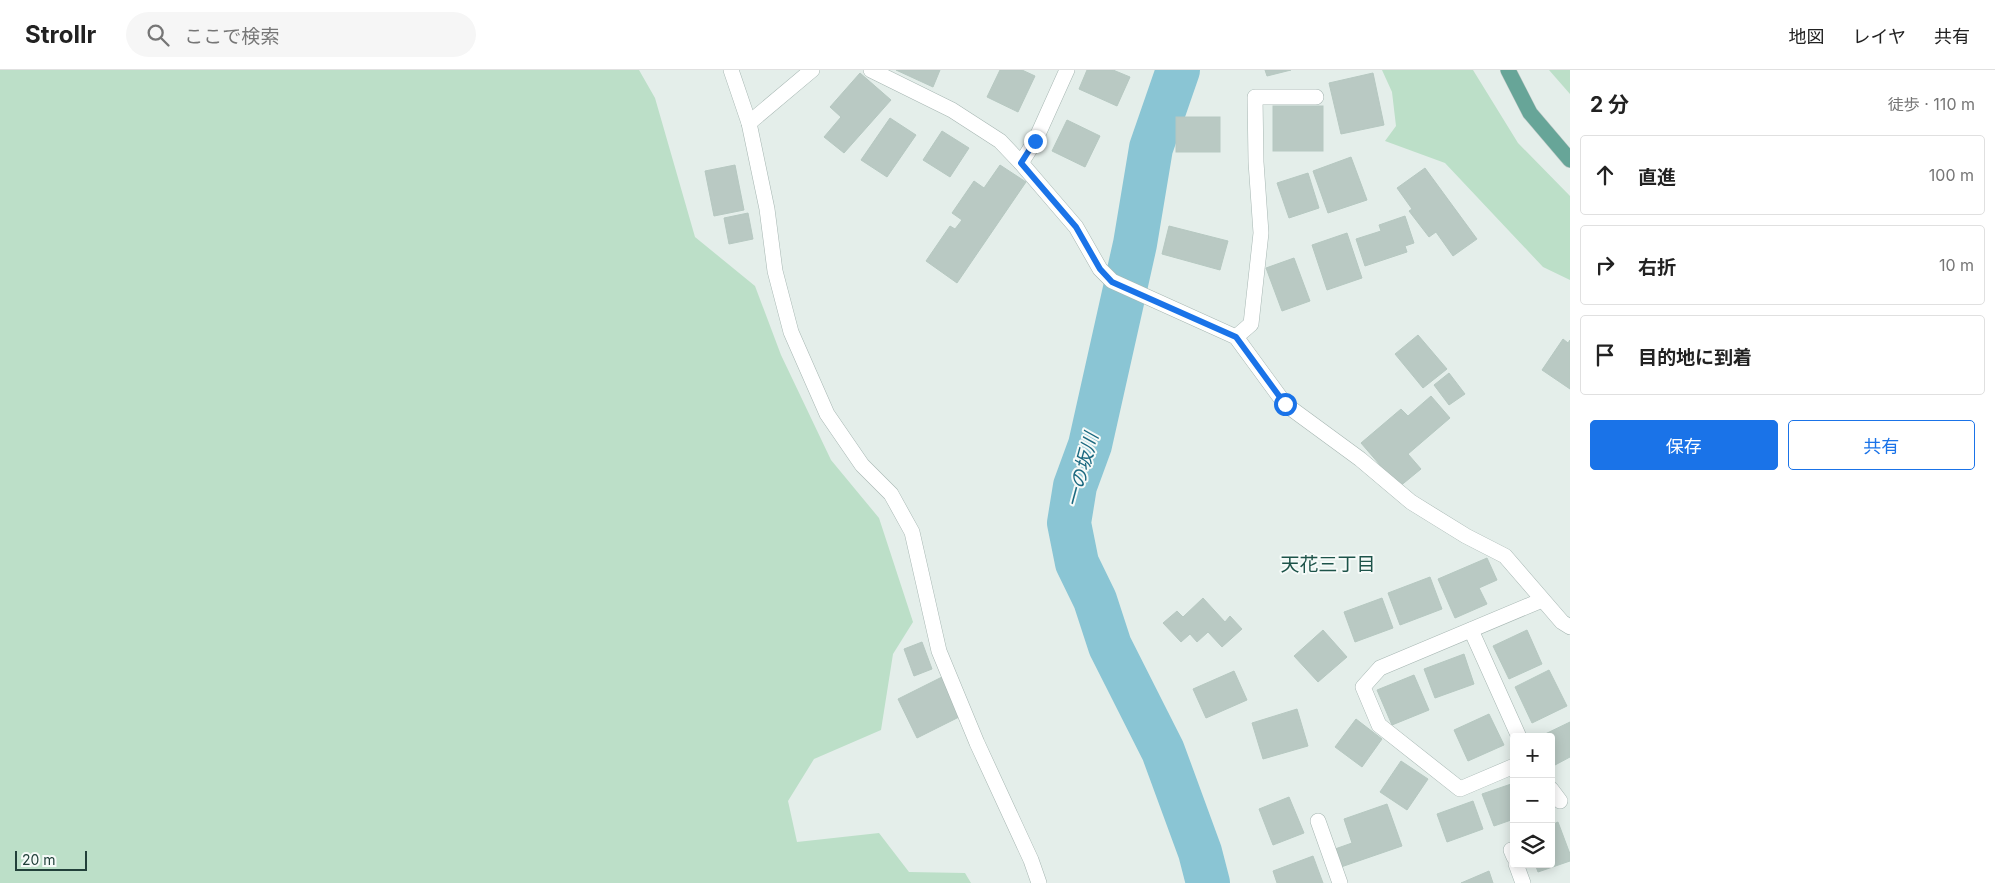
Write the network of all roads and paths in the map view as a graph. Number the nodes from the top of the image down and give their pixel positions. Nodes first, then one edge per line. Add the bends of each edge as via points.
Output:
1 (730, 70) edge
2 (812, 70) edge
3 (871, 70) edge
4 (1067, 70) edge
5 (1508, 70) edge
6 (1316, 97) dead end
7 (749, 123) junction
8 (1570, 160) edge
9 (1021, 163) junction
10 (1236, 337) junction
11 (1542, 600) junction
12 (1570, 627) edge
13 (1471, 630) junction
14 (1517, 733) edge
15 (1510, 768) edge
16 (1318, 821) dead end
17 (1517, 868) edge
18 (1039, 883) edge
19 (1340, 883) edge
20 (1523, 883) edge

1 - 7 street
2 - 7 street
3 - 9 street via 952,110 1000,141
4 - 9 street via 1035,141
5 - 8 main road via 1530,112
6 - 10 street via 1255,97 1261,233 1251,324
7 - 18 street via 775,271 792,332 827,414 862,465 891,494 912,532 940,651
9 - 10 street via 1076,227 1100,269 1112,282
10 - 11 street via 1285,404 1360,459 1411,502 1505,556
11 - 12 street
11 - 13 street
13 - 14 street
13 - 15 street via 1380,668 1363,687 1379,725 1460,788
16 - 19 street
17 - 20 street

